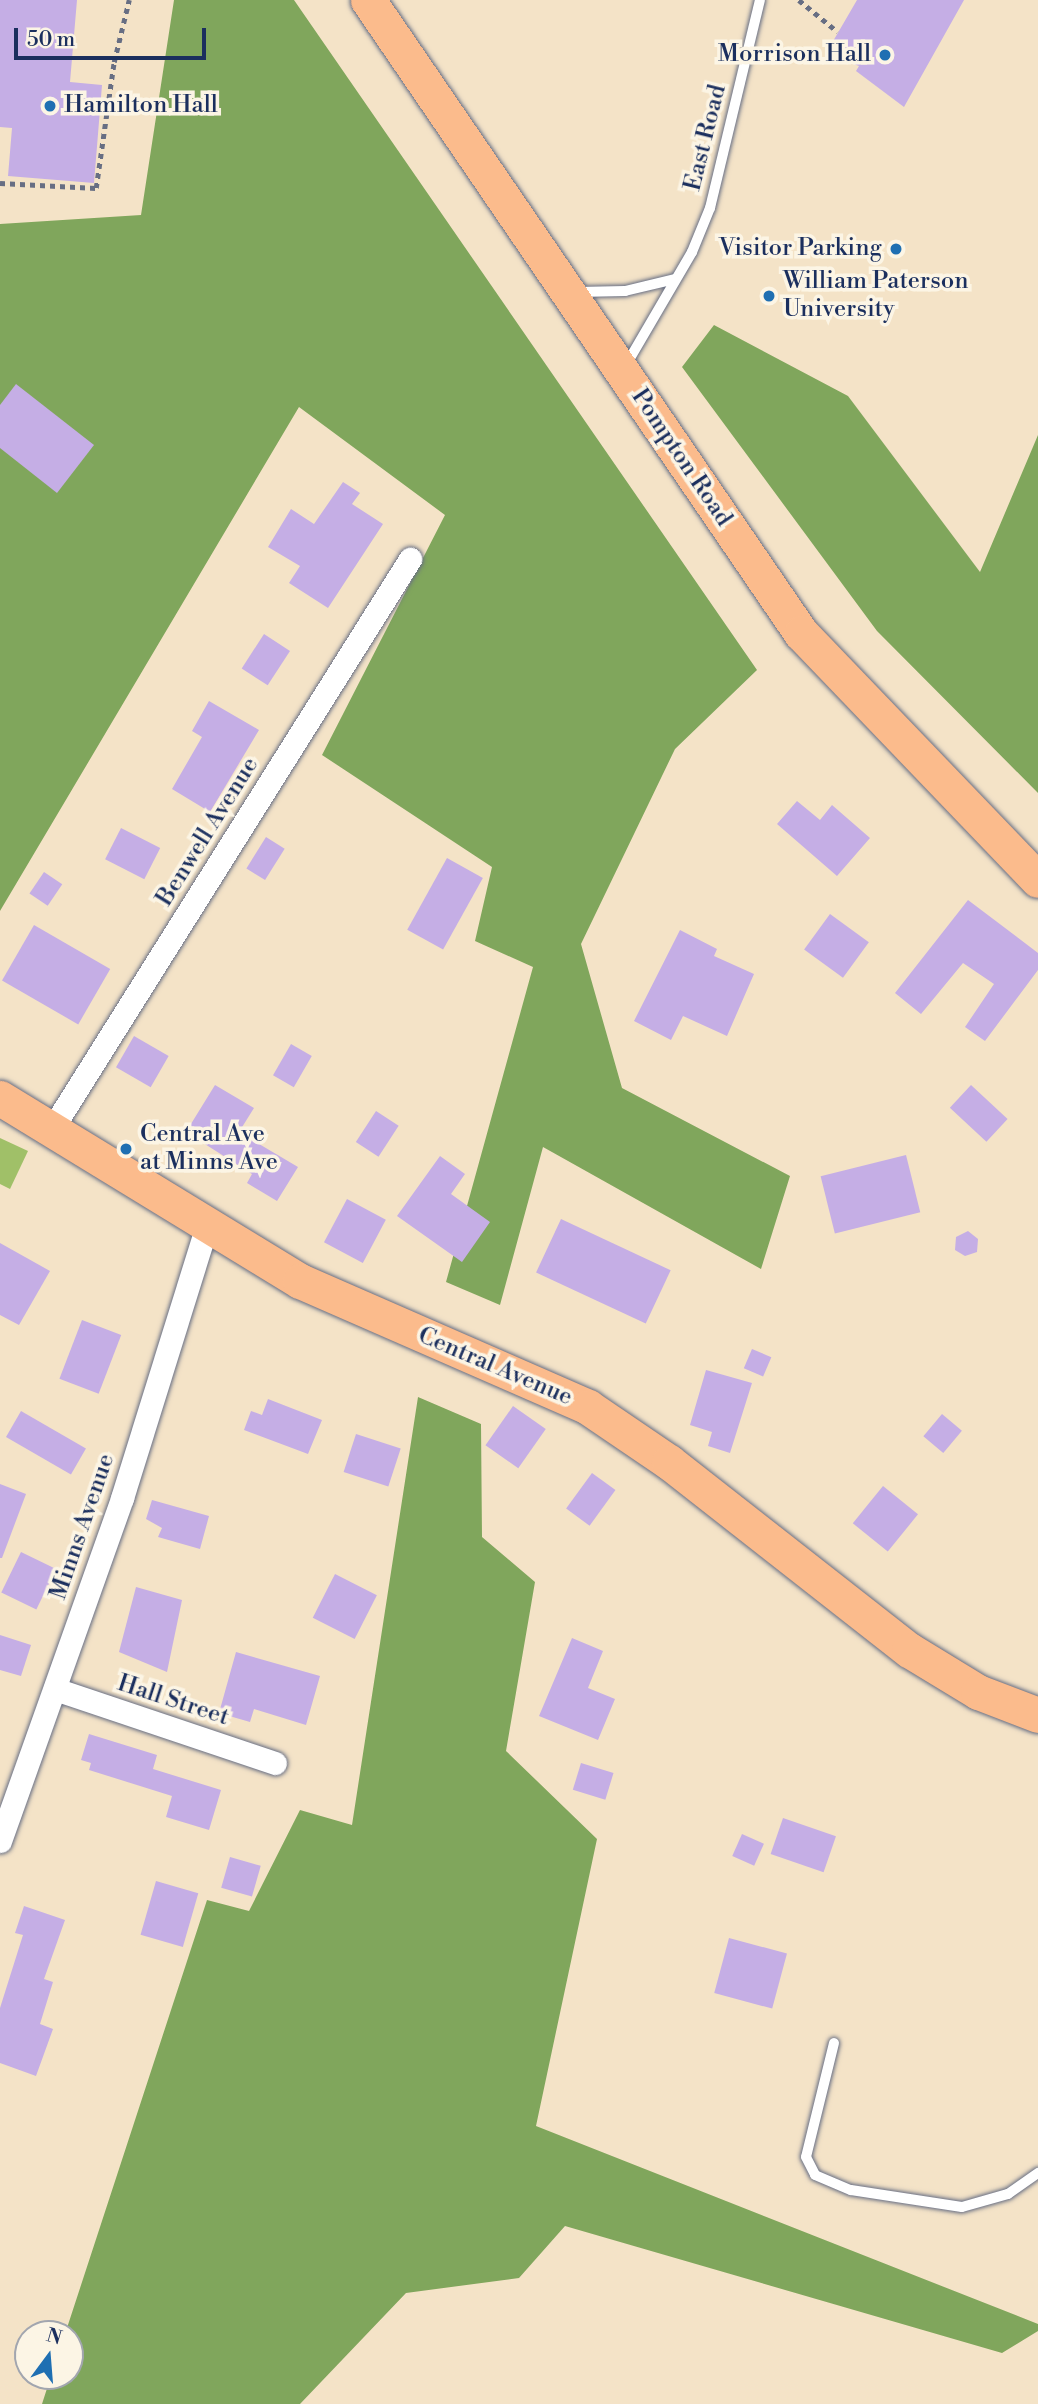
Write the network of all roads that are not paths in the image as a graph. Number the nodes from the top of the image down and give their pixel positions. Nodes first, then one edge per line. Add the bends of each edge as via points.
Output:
1 (368, 0) edge
2 (760, 0) edge
3 (675, 279) junction
4 (568, 293) junction
5 (622, 372) junction
6 (410, 559) dead end
7 (1038, 880) edge
8 (0, 1098) edge
9 (50, 1132) junction
10 (206, 1228) junction
11 (55, 1689) junction
12 (1034, 1707) edge
13 (275, 1763) dead end
14 (0, 1841) edge
15 (834, 2043) dead end
16 (1038, 2173) edge

1 - 4 main road, Pompton Road
2 - 3 lane, East Road via 710,208
3 - 4 lane via 625,291
3 - 5 lane, East Road
4 - 5 main road, Pompton Road
5 - 7 main road, Pompton Road via 801,633
6 - 9 street, Benwell Avenue
8 - 9 main road, Central Avenue
9 - 10 main road, Central Avenue
10 - 11 street, Minns Avenue via 126,1486
10 - 12 main road, Central Avenue via 345,1304 556,1389 588,1407 668,1462 909,1650 978,1692
11 - 13 street, Hall Street
11 - 14 street, Minns Avenue
15 - 16 lane via 806,2157 815,2175 851,2190 962,2207 1008,2194

